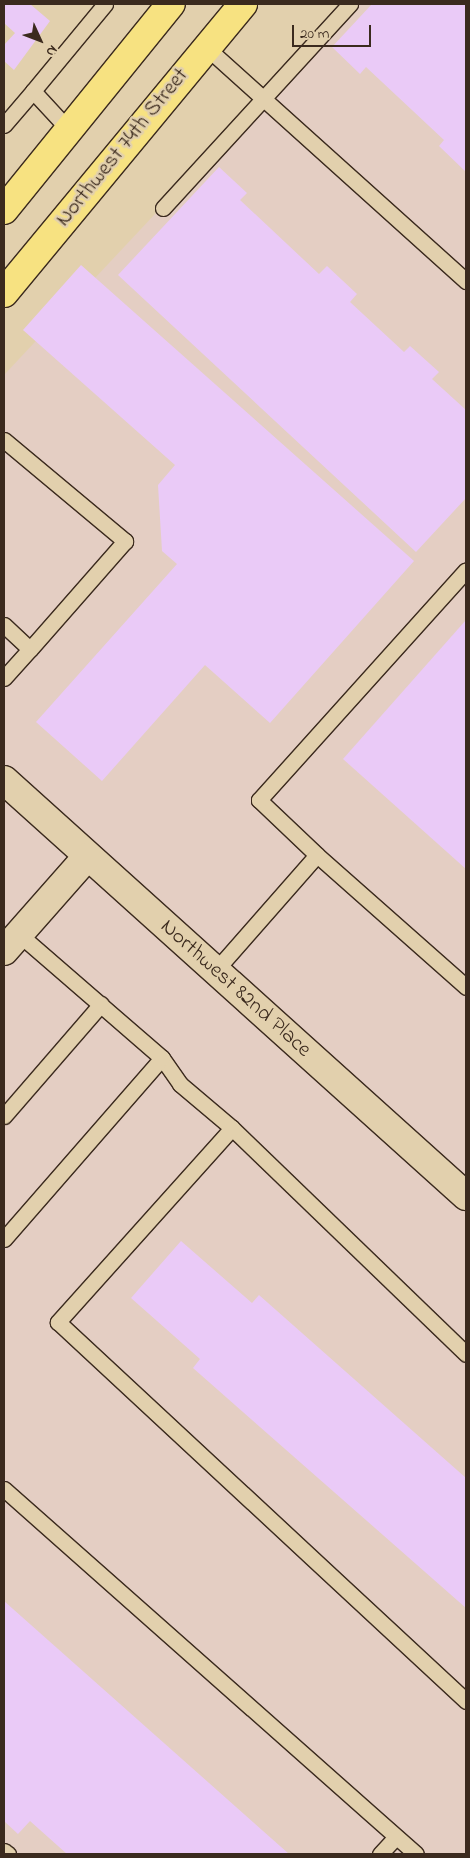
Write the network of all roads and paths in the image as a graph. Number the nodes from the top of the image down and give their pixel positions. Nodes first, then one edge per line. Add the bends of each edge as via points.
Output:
1 (105, 4) edge
2 (171, 4) edge
3 (243, 4) edge
4 (350, 4) edge
5 (206, 47) junction
6 (33, 91) junction
7 (264, 97) junction
8 (4, 125) edge
9 (69, 130) junction
10 (163, 208) dead end
11 (4, 210) edge
12 (466, 281) edge
13 (4, 293) edge
14 (4, 440) edge
15 (466, 570) edge
16 (4, 625) edge
17 (30, 649) junction
18 (4, 678) edge
19 (4, 780) edge
20 (316, 855) junction
21 (87, 856) junction
22 (12, 942) edge
23 (215, 971) junction
24 (466, 987) edge
25 (101, 1004) junction
26 (162, 1058) junction
27 (4, 1116) edge
28 (232, 1128) junction
29 (466, 1196) edge
30 (4, 1239) edge
31 (466, 1354) edge
32 (4, 1489) edge
33 (466, 1701) edge
34 (396, 1836) junction
35 (4, 1851) edge
36 (8, 1854) edge
37 (380, 1854) edge
38 (416, 1854) edge

1 - 6 lane
2 - 9 main road
3 - 5 main road, Northwest 74th Street
4 - 7 lane
5 - 7 lane
5 - 13 main road, Northwest 74th Street
6 - 8 lane
6 - 9 lane
7 - 10 lane
7 - 12 lane
9 - 11 main road
14 - 17 lane via 125,541
15 - 20 lane via 259,800
16 - 17 lane
17 - 18 lane
19 - 21 street, Northwest 82nd Place
20 - 23 lane
20 - 24 lane
21 - 22 street
21 - 23 street, Northwest 82nd Place
22 - 25 lane
23 - 29 street, Northwest 82nd Place
25 - 26 lane
25 - 27 lane
26 - 28 lane via 180,1084
26 - 30 lane
28 - 31 lane
28 - 33 lane via 58,1322
32 - 34 lane
34 - 37 lane
34 - 38 lane
35 - 36 lane

